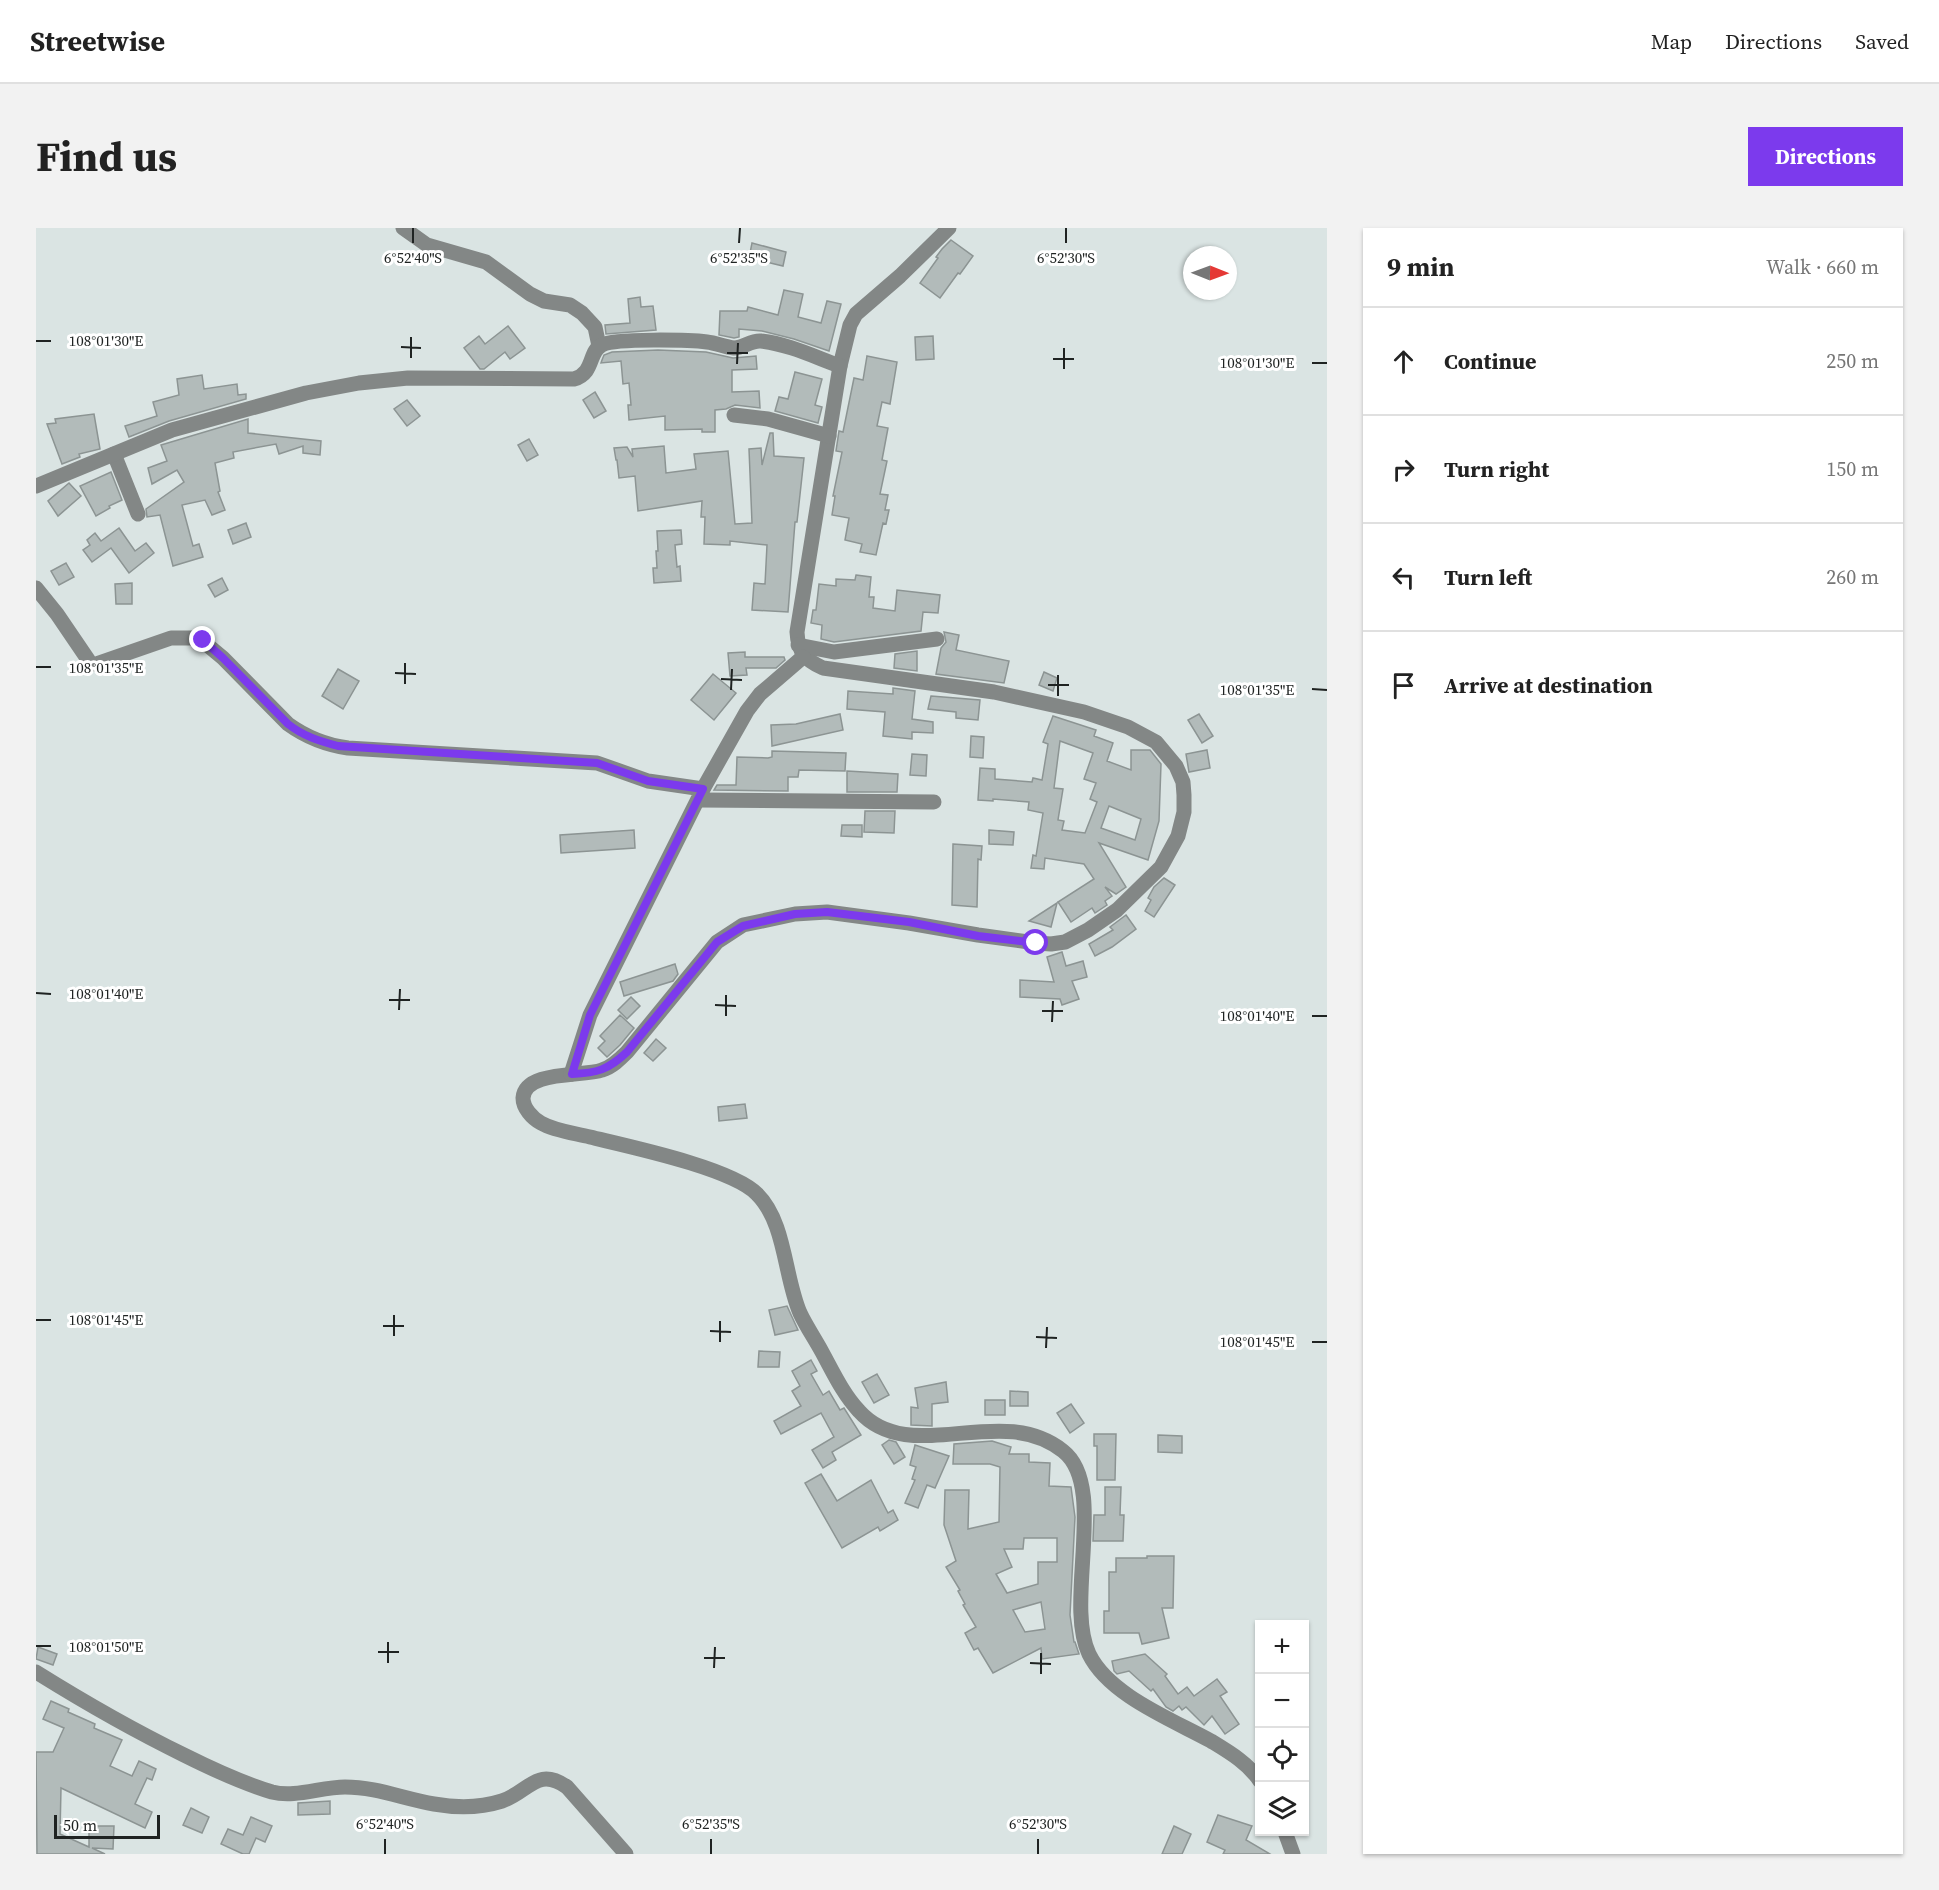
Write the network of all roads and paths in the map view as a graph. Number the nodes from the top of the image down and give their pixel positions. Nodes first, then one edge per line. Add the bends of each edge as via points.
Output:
1 (404, 228) edge
2 (949, 228) edge
3 (599, 346) junction
4 (840, 366) junction
5 (734, 415) dead end
6 (829, 436) junction
7 (114, 454) junction
8 (36, 486) edge
9 (138, 514) dead end
10 (36, 588) edge
11 (937, 639) dead end
12 (800, 651) junction
13 (701, 795) junction
14 (934, 802) dead end
15 (572, 1074) junction
16 (36, 1672) edge
17 (1255, 1774) edge
18 (1286, 1836) edge
19 (626, 1854) edge
20 (1293, 1854) edge

1 - 3 street via 427,245 486,262 544,301 570,305 595,327
2 - 4 street via 856,314
3 - 4 street via 636,341 706,342 738,348 761,341
3 - 7 street via 581,377 427,378 359,383 226,413 172,429
4 - 6 street
5 - 6 street via 768,418
6 - 12 street via 797,632
7 - 8 street
7 - 9 street
10 - 13 street via 91,664 171,638 199,638 288,724 327,743 348,748 597,763
11 - 12 street via 834,652
12 - 13 street via 747,711
12 - 15 street via 823,668 994,692 1084,712 1128,727 1156,742 1176,766 1183,782 1184,804 1178,836 1161,867 1117,910 1065,942 978,936 827,912 795,914 743,926 717,942 614,1064 603,1070
13 - 14 street
13 - 15 street via 590,1015
15 - 17 street via 540,1080 525,1091 525,1107 541,1123 702,1167 755,1192 776,1226 799,1312 850,1401 879,1428 930,1435 1012,1430 1047,1440 1065,1452 1076,1464 1081,1478 1081,1610 1087,1651 1098,1670 1117,1689 1232,1753
16 - 19 street via 139,1734 216,1771 272,1792 366,1788 464,1808 511,1798 537,1780 558,1781
18 - 20 street

